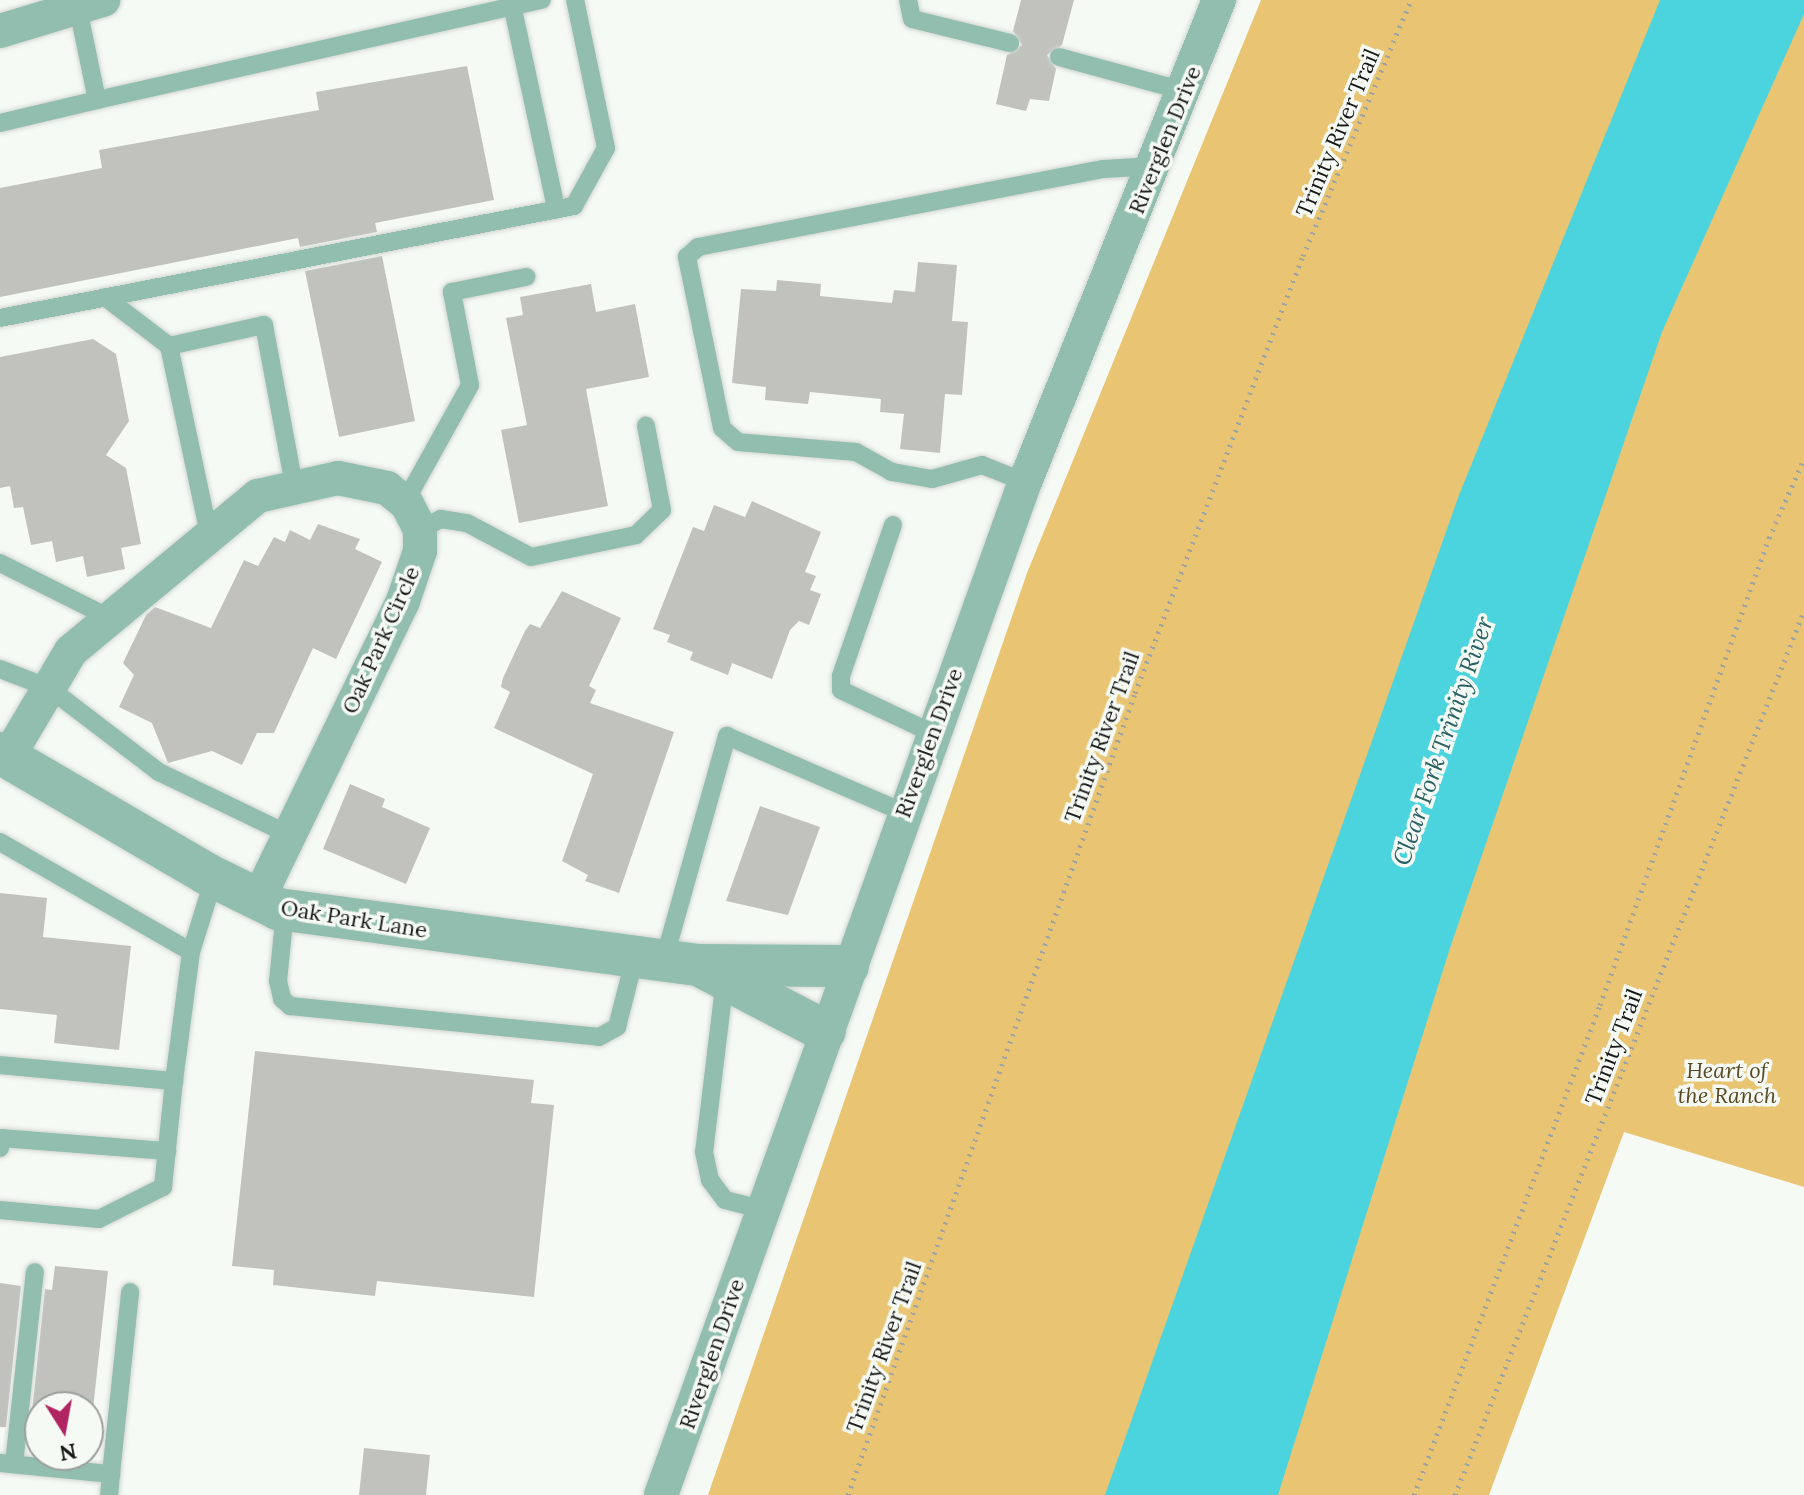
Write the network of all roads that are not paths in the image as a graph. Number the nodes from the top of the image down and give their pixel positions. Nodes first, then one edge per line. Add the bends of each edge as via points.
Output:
1 (542, 0) edge
2 (575, 0) edge
3 (908, 0) edge
4 (1219, 0) edge
5 (86, 3) edge
6 (512, 3) edge
7 (0, 31) edge
8 (1010, 43) dead end
9 (1059, 57) dead end
10 (1184, 91) junction
11 (97, 100) junction
12 (0, 123) edge
13 (1154, 166) junction
14 (556, 209) junction
15 (526, 277) dead end
16 (105, 297) junction
17 (0, 318) edge
18 (169, 346) junction
19 (646, 426) dead end
20 (1025, 482) junction
21 (294, 485) junction
22 (413, 516) junction
23 (893, 525) dead end
24 (209, 534) junction
25 (0, 563) edge
26 (110, 618) junction
27 (0, 669) edge
28 (49, 688) junction
29 (932, 733) junction
30 (4, 755) edge
31 (903, 812) junction
32 (290, 835) junction
33 (0, 842) edge
34 (214, 878) junction
35 (271, 905) junction
36 (191, 952) junction
37 (680, 966) junction
38 (848, 966) junction
39 (825, 1031) junction
40 (0, 1065) edge
41 (174, 1081) junction
42 (0, 1148) edge
43 (167, 1151) junction
44 (762, 1209) junction
45 (0, 1210) edge
46 (35, 1272) dead end
47 (130, 1292) dead end
48 (7, 1464) edge
49 (111, 1474) junction
50 (109, 1495) edge
51 (661, 1495) edge

1 - 6 lane
2 - 14 lane via 606,148 574,206
3 - 8 lane via 912,19
4 - 10 street, Riverglen Drive
5 - 7 street
5 - 11 lane
6 - 11 lane
6 - 14 lane
9 - 10 lane
10 - 13 street, Riverglen Drive
11 - 12 lane
13 - 20 street, Riverglen Drive
13 - 20 lane via 1104,169 698,247 687,257 722,428 738,442 856,452 892,472 932,479 982,465
14 - 16 lane
15 - 22 lane via 452,292 470,385
16 - 17 lane
16 - 18 lane
18 - 21 lane via 264,325
18 - 24 lane
19 - 22 lane via 662,510 636,535 531,557 467,523
20 - 29 street, Riverglen Drive
21 - 22 street via 338,478 372,482
21 - 24 street via 258,496
22 - 32 street, Oak Park Circle via 420,551 403,601
23 - 29 lane via 841,676 841,690
24 - 26 street
25 - 26 lane
26 - 28 street via 71,651
27 - 28 lane
28 - 30 street
28 - 32 lane via 159,772
29 - 31 street, Riverglen Drive
30 - 34 street, Oak Park Lane
31 - 37 lane via 727,736
31 - 38 street, Riverglen Drive
32 - 35 street, Oak Park Circle
33 - 36 lane
34 - 35 street, Oak Park Lane
34 - 36 lane
35 - 37 street, Oak Park Lane
35 - 37 lane via 278,981 282,999 290,1006 599,1037 617,1027
36 - 41 lane
37 - 38 street, Oak Park Lane
37 - 39 street, Oak Park Lane
37 - 44 lane via 710,1180 725,1200
38 - 39 street, Riverglen Drive
39 - 44 street, Riverglen Drive
40 - 41 lane
41 - 43 lane
42 - 43 lane via 1,1138
43 - 45 lane via 163,1187 99,1219
44 - 51 street, Riverglen Drive
46 - 48 lane
47 - 49 lane
48 - 49 lane
49 - 50 lane

